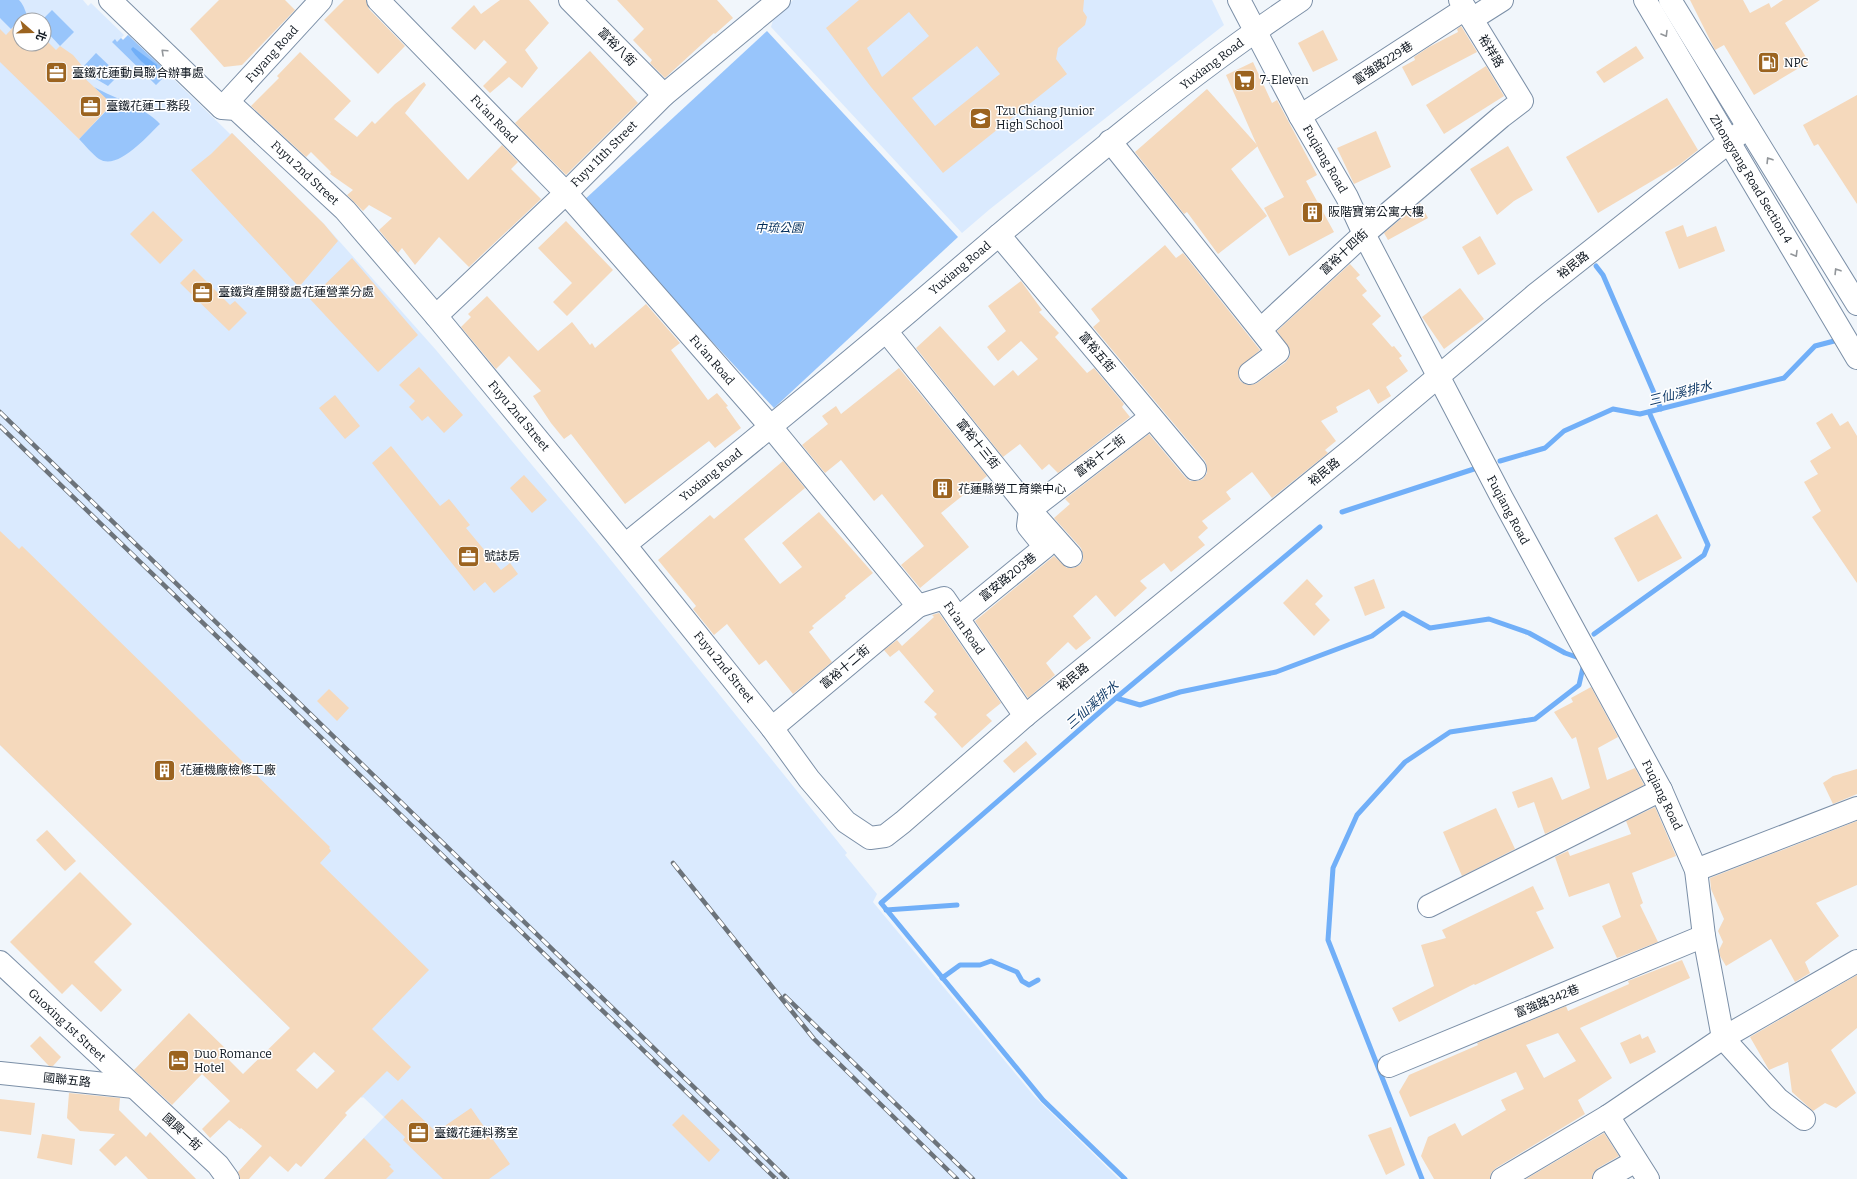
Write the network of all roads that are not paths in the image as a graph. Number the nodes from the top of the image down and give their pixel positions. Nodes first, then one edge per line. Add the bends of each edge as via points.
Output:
1 (110, 0) edge
2 (321, 0) edge
3 (378, 0) edge
4 (570, 0) edge
5 (1239, 0) edge
6 (1301, 0) edge
7 (1502, 0) edge
8 (1645, 0) edge
9 (1670, 0) edge
10 (775, 1) edge
11 (1466, 10) edge
12 (1255, 31) junction
13 (664, 95) junction
14 (1522, 102) joint
15 (222, 108) junction
16 (1300, 116) junction
17 (1748, 127) junction
18 (1110, 141) junction
19 (1730, 142) junction
20 (566, 193) junction
21 (1364, 234) junction
22 (999, 235) junction
23 (1857, 304) edge
24 (436, 316) junction
25 (1261, 329) junction
26 (886, 331) junction
27 (1857, 358) edge
28 (1250, 374) dead end
29 (1438, 377) junction
30 (1151, 417) junction
31 (771, 427) junction
32 (1195, 469) dead end
33 (1030, 510) junction
34 (625, 545) junction
35 (1071, 556) dead end
36 (918, 606) junction
37 (958, 618) junction
38 (1025, 716) junction
39 (772, 728) junction
40 (1661, 790) junction
41 (1857, 808) edge
42 (903, 822) joint
43 (1696, 870) junction
44 (1430, 906) dead end
45 (1704, 936) junction
46 (1857, 961) edge
47 (0, 962) edge
48 (1723, 1038) junction
49 (1389, 1066) dead end
50 (0, 1072) edge
51 (134, 1087) junction
52 (1608, 1116) junction
53 (1804, 1119) dead end
54 (1636, 1160) junction
55 (228, 1179) edge
56 (1502, 1179) edge
57 (1604, 1179) edge
58 (1648, 1179) edge

15 -> 1 street, Fuyu 2nd Street
2 - 15 street, Fuyang Road
3 - 20 street, Fu’an Road
4 - 13 street, 富裕八街
5 - 12 street, Fuqiang Road
6 - 12 street, Yuxiang Road
7 - 11 street, 富強路229巷
8 -> 19 street, Zhongyang Road Section 4
9 - 17 street, Zhongyang Road Section 4
10 - 13 street, Fuyu 11th Street
11 - 14 street, 裕祥路
11 - 16 street, 富強路229巷
12 - 16 street, Fuqiang Road
12 - 18 street, Yuxiang Road
13 - 20 street, Fuyu 11th Street
14 - 21 street, 富裕十四街
15 - 24 street, Fuyu 2nd Street via 236,109 345,210
16 - 21 street, Fuqiang Road via 1347,197
17 - 19 street, 裕民路
23 -> 17 street, Zhongyang Road Section 4
18 - 22 street, Yuxiang Road
18 - 25 street
19 -> 27 street, Zhongyang Road Section 4
19 - 29 street, 裕民路 via 1535,295
20 - 24 street, Fuyu 11th Street
20 - 31 street, Fu’an Road
21 - 25 street, 富裕十四街
21 - 29 street, Fuqiang Road
22 - 26 street, Yuxiang Road
22 - 30 street, 富裕五街
24 - 34 street, Fuyu 2nd Street
25 - 28 street via 1278,352
26 - 31 street, Yuxiang Road
26 - 33 street, 富裕十三街
29 - 38 street, 裕民路
29 - 40 street, Fuqiang Road
30 - 32 street, 富裕五街
30 - 33 street, 富裕十二街
31 - 34 street, Yuxiang Road
31 - 36 street, Fu’an Road
33 - 35 street, 富裕十三街
33 - 37 street, 富安路203巷 via 1028,526 1045,547
34 - 39 street, Fuyu 2nd Street
36 - 37 street, Fu’an Road via 944,598
36 - 39 street, 富裕十二街
37 - 38 street, Fu’an Road
38 - 42 street, 裕民路
39 - 42 street, Fuyu 2nd Street via 808,780 846,822 870,838 885,836
40 - 43 street, Fuqiang Road
40 - 44 street
41 - 43 street
43 - 45 street, Fuqiang Road
45 - 48 street, Fuqiang Road
45 - 49 street, 富強路342巷
46 - 48 street
47 - 51 street, Guoxing 1st Street
48 - 52 street
48 - 53 street via 1778,1100
50 - 51 street, 國聯五路
51 - 55 street, 國興一街 via 218,1164
52 - 54 street
52 - 56 street
54 - 57 street
54 - 58 street

